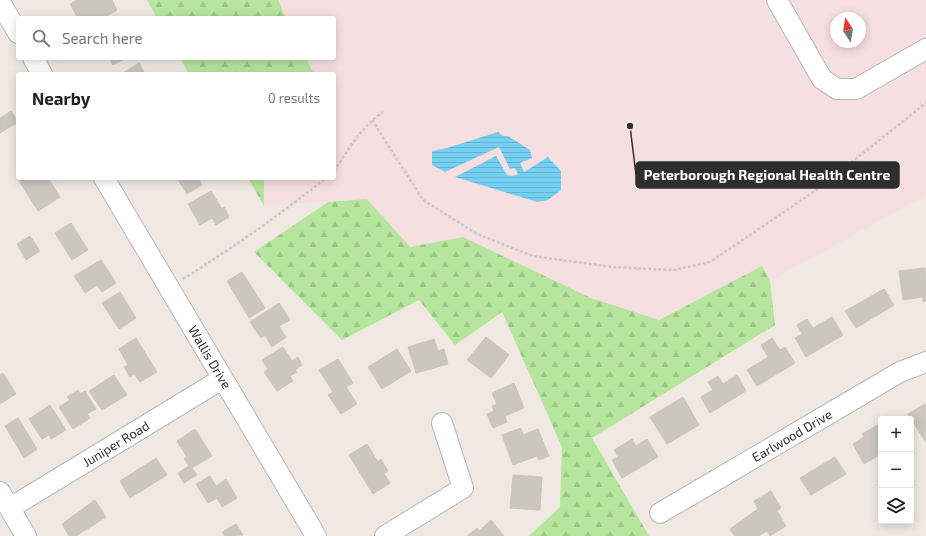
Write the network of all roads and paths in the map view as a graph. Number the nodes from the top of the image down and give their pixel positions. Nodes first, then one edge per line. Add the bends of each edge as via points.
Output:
1 (777, 0) edge
2 (0, 2) edge
3 (16, 30) edge
4 (926, 49) edge
5 (34, 60) edge
6 (41, 72) edge
7 (926, 103) edge
8 (383, 112) dead end
9 (372, 120) junction
10 (336, 168) edge
11 (105, 180) edge
12 (323, 180) edge
13 (168, 288) junction
14 (926, 362) edge
15 (222, 379) junction
16 (442, 423) dead end
17 (5, 500) edge
18 (660, 513) dead end
19 (26, 536) edge
20 (316, 536) edge
21 (385, 536) edge

1 - 4 street via 822,80 837,88 856,89
2 - 3 street
5 - 6 street
7 - 9 path via 818,189 710,262 674,270 612,266 534,256 477,234 423,200
8 - 9 path
9 - 10 path via 354,140
11 - 13 street, Wallis Drive
12 - 13 path via 231,249
13 - 15 street, Wallis Drive
14 - 18 street, Earlwood Drive via 900,372
15 - 17 street, Juniper Road
15 - 20 street, Wallis Drive
16 - 21 street via 463,488
17 - 19 street

